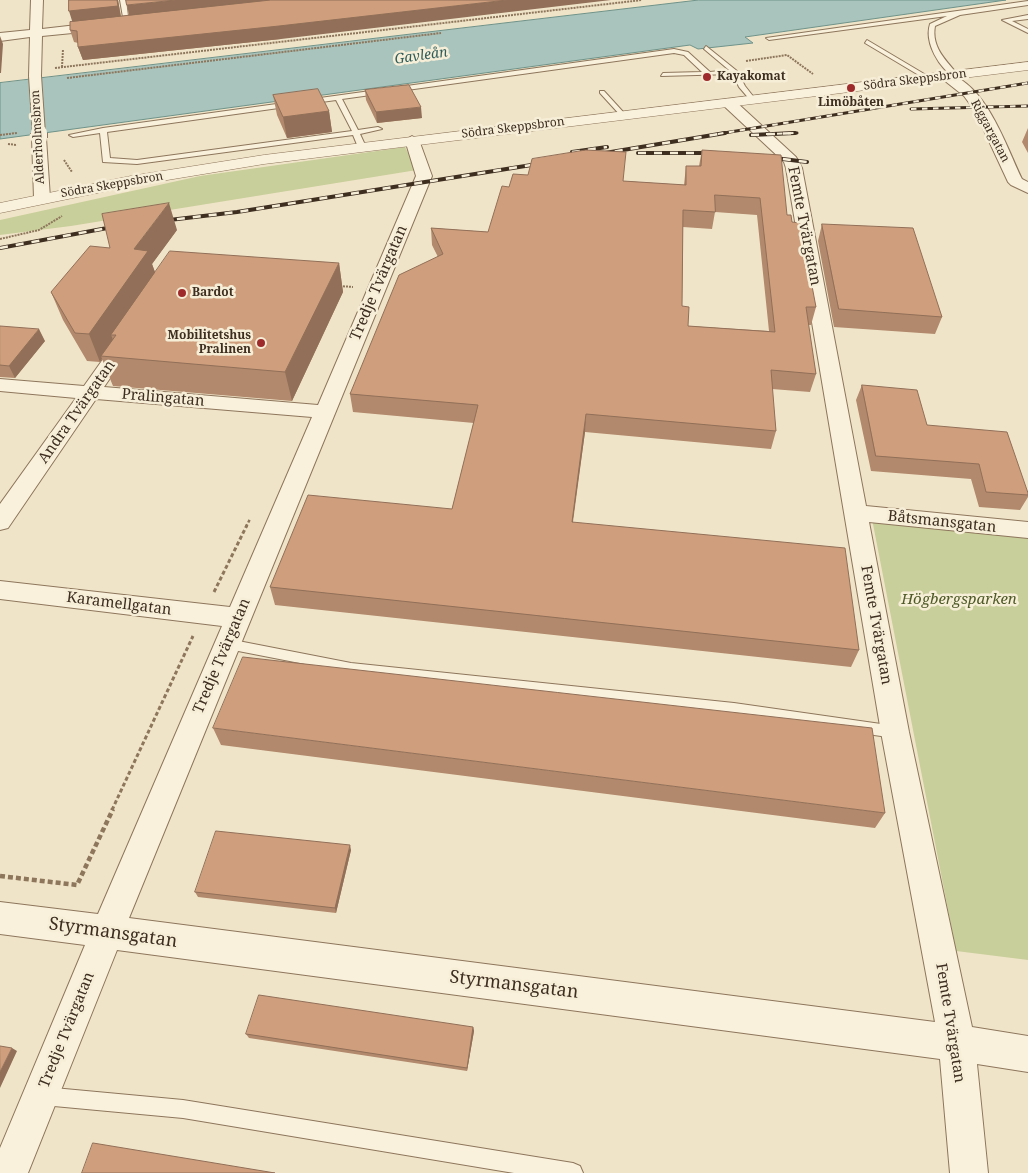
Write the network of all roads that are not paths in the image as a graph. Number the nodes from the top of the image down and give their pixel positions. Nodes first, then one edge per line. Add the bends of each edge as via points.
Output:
1 (37, 0) edge
2 (123, 0) edge
3 (1028, 3) edge
4 (959, 13) junction
5 (1028, 17) edge
6 (132, 23) joint
7 (1028, 31) edge
8 (36, 33) junction
9 (0, 37) edge
10 (769, 38) dead end
11 (867, 42) dead end
12 (706, 48) dead end
13 (724, 63) junction
14 (716, 64) dead end
15 (709, 66) dead end
16 (1028, 66) edge
17 (701, 67) junction
18 (735, 72) junction
19 (708, 74) junction
20 (663, 75) dead end
21 (951, 76) junction
22 (928, 79) junction
23 (602, 92) dead end
24 (338, 98) junction
25 (741, 101) junction
26 (623, 115) junction
27 (378, 129) dead end
28 (103, 130) junction
29 (72, 135) dead end
30 (359, 140) junction
31 (412, 140) junction
32 (1028, 188) edge
33 (42, 198) junction
34 (0, 208) edge
35 (133, 330) edge
36 (0, 385) edge
37 (91, 392) junction
38 (325, 412) junction
39 (856, 513) junction
40 (0, 522) edge
41 (1028, 530) edge
42 (0, 590) edge
43 (239, 618) junction
44 (228, 644) junction
45 (895, 732) junction
46 (0, 918) edge
47 (107, 932) junction
48 (957, 1043) junction
49 (1028, 1054) edge
50 (41, 1095) junction
51 (9, 1173) edge
52 (573, 1173) edge
53 (969, 1173) edge

1 - 8 street, Alderholmsbron
2 - 6 lane
3 - 4 lane
4 - 10 lane
4 - 21 lane via 932,25 929,35
5 - 7 lane via 1005,20
6 - 8 street
8 - 9 street
8 - 33 street, Alderholmsbron, bridge via 35,76
11 - 22 lane
12 - 13 lane
13 - 14 lane
13 - 18 lane
15 - 17 lane
16 - 21 street, Södra Skeppsbron
17 - 19 lane
17 - 24 lane via 686,53 674,50
18 - 19 lane
18 - 25 lane via 742,87
19 - 20 lane
21 - 22 street, Södra Skeppsbron
21 - 32 street, Riggargatan via 982,110 1016,182
22 - 25 street, Södra Skeppsbron
23 - 26 lane
24 - 28 lane
24 - 30 lane
25 - 26 street, Södra Skeppsbron
25 - 39 street, Femte Tvärgatan via 791,160
26 - 31 street, Södra Skeppsbron
27 - 30 lane
28 - 29 lane
28 - 30 lane via 106,160 137,162
30 - 31 street, Södra Skeppsbron
30 - 33 street, Södra Skeppsbron
31 - 38 street, Tredje Tvärgatan via 424,176
33 - 34 street, Södra Skeppsbron
35 - 37 street, Andra Tvärgatan
36 - 37 street, Pralingatan
37 - 38 street, Pralingatan
37 - 40 street, Andra Tvärgatan
38 - 43 street, Tredje Tvärgatan
39 - 41 street, Båtsmansgatan
39 - 45 street, Femte Tvärgatan
42 - 43 street, Karamellgatan
43 - 44 street, Tredje Tvärgatan
44 - 45 lane via 351,668 734,709
44 - 47 street, Tredje Tvärgatan
45 - 48 street, Femte Tvärgatan
46 - 47 street, Styrmansgatan
47 - 48 street, Styrmansgatan
47 - 50 street, Tredje Tvärgatan
48 - 49 street, Styrmansgatan
48 - 53 street, Femte Tvärgatan
50 - 51 street, Tredje Tvärgatan
50 - 52 lane via 183,1109

